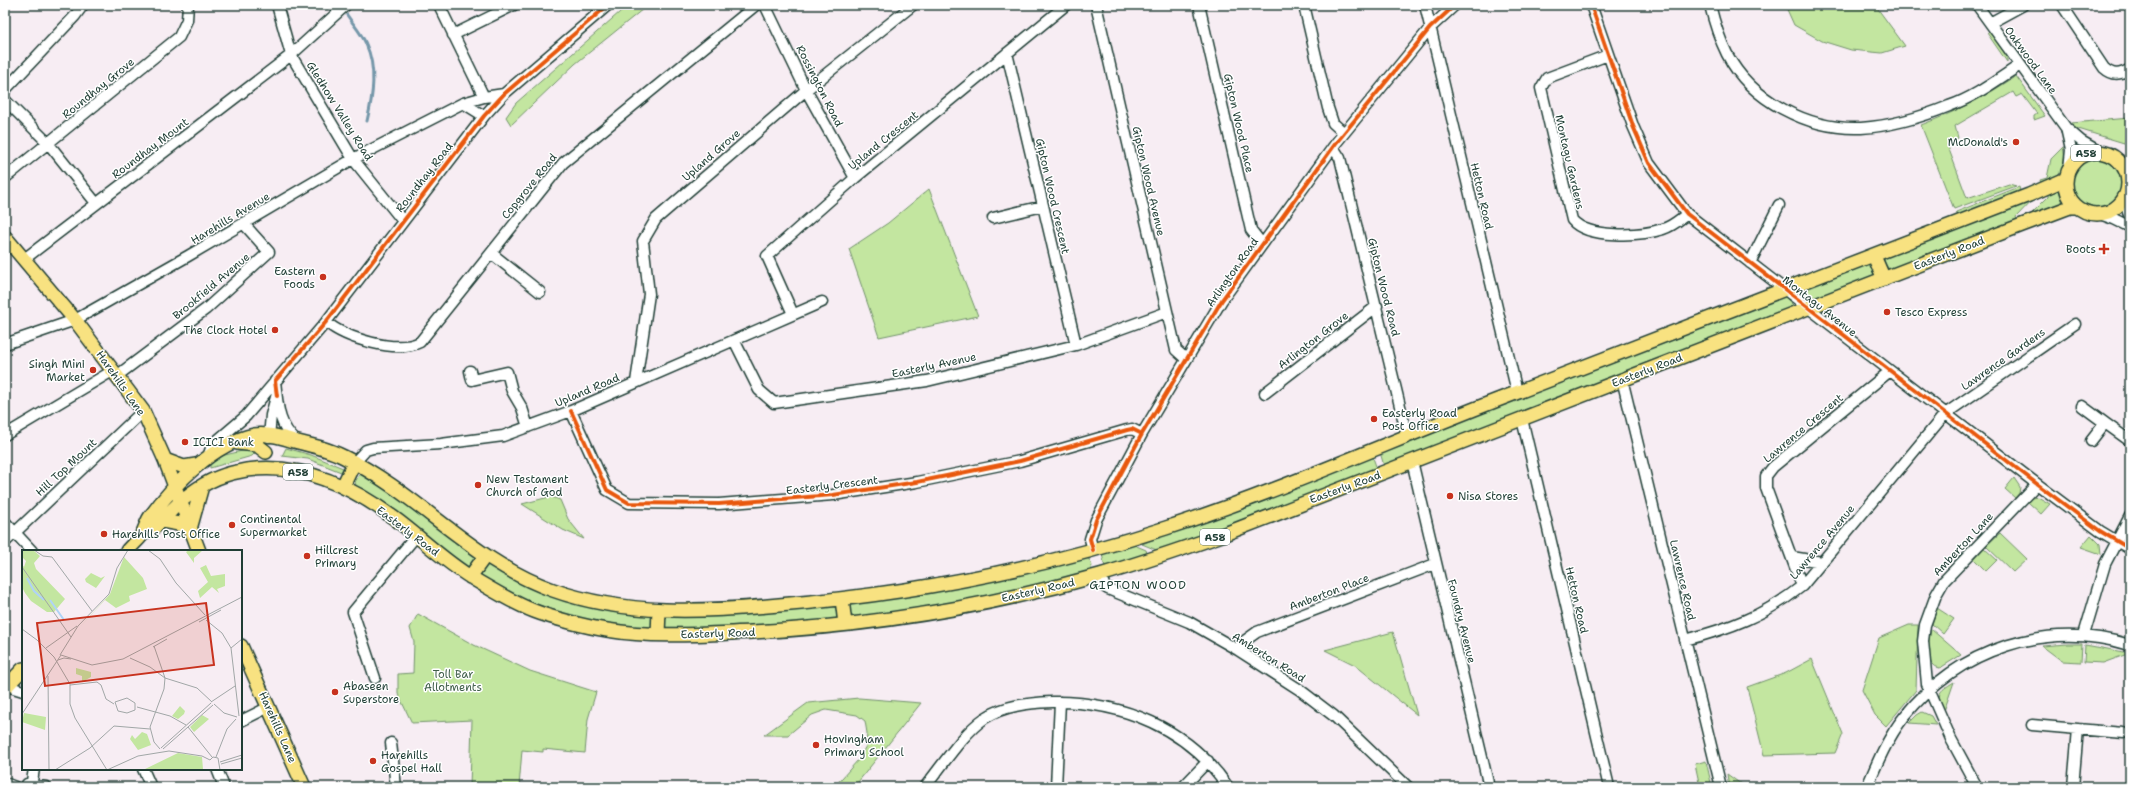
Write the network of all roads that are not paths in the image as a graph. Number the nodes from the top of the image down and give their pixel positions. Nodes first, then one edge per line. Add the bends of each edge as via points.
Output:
1 (83, 5) edge
2 (188, 5) edge
3 (277, 5) edge
4 (346, 5) edge
5 (439, 5) edge
6 (514, 5) edge
7 (608, 5) edge
8 (756, 5) edge
9 (765, 5) edge
10 (913, 5) edge
11 (1066, 5) edge
12 (1096, 5) edge
13 (1199, 5) edge
14 (1304, 5) edge
15 (1425, 5) edge
16 (1455, 5) edge
17 (1591, 5) edge
18 (1710, 5) edge
19 (1977, 5) edge
20 (2023, 5) edge
21 (2062, 5) edge
22 (1990, 23) junction
23 (1430, 28) junction
24 (453, 35) junction
25 (1007, 54) junction
26 (291, 55) junction
27 (1608, 55) junction
28 (2020, 65) junction
29 (2130, 69) edge
30 (5, 90) edge
31 (806, 90) junction
32 (504, 94) junction
33 (484, 97) junction
34 (5, 100) edge
35 (463, 103) junction
36 (484, 116) junction
37 (2066, 128) junction
38 (1344, 133) junction
39 (48, 143) junction
40 (1333, 147) junction
41 (2100, 152) junction
42 (2124, 158) edge
43 (353, 159) junction
44 (2068, 174) junction
45 (5, 178) edge
46 (855, 178) junction
47 (2128, 186) edge
48 (96, 203) junction
49 (1779, 205) dead end
50 (1043, 206) junction
51 (2077, 207) junction
52 (2097, 213) junction
53 (1687, 214) junction
54 (2130, 217) edge
55 (993, 218) dead end
56 (402, 220) junction
57 (243, 223) junction
58 (2130, 227) edge
59 (7, 242) edge
60 (1262, 244) junction
61 (491, 253) junction
62 (1874, 256) junction
63 (23, 260) junction
64 (1750, 263) junction
65 (1884, 279) junction
66 (1785, 290) junction
67 (540, 292) dead end
68 (822, 302) dead end
69 (1377, 306) junction
70 (1808, 308) junction
71 (1167, 312) junction
72 (793, 314) junction
73 (75, 320) junction
74 (326, 322) junction
75 (2075, 324) dead end
76 (734, 340) junction
77 (5, 344) edge
78 (1076, 345) junction
79 (1186, 359) junction
80 (470, 371) dead end
81 (1890, 371) junction
82 (116, 373) junction
83 (1622, 379) junction
84 (275, 381) junction
85 (636, 382) junction
86 (1517, 392) junction
87 (1265, 393) dead end
88 (277, 396) junction
89 (2082, 406) dead end
90 (143, 411) junction
91 (571, 411) junction
92 (1945, 414) junction
93 (1522, 419) junction
94 (2105, 423) junction
95 (528, 427) junction
96 (1142, 434) junction
97 (5, 435) edge
98 (1406, 435) junction
99 (269, 436) junction
100 (296, 441) junction
101 (2091, 441) dead end
102 (2130, 441) edge
103 (229, 444) junction
104 (266, 452) junction
105 (209, 454) junction
106 (165, 460) junction
107 (1412, 461) junction
108 (354, 463) junction
109 (196, 465) junction
110 (251, 469) junction
111 (228, 474) junction
112 (2037, 484) junction
113 (202, 486) junction
114 (343, 486) junction
115 (176, 488) junction
116 (180, 502) junction
117 (2130, 516) edge
118 (162, 521) junction
119 (5, 522) edge
120 (190, 529) junction
121 (14, 532) junction
122 (142, 534) junction
123 (416, 536) junction
124 (2116, 541) junction
125 (5, 542) edge
126 (2130, 549) edge
127 (31, 550) edge
128 (128, 550) edge
129 (199, 550) edge
130 (1093, 550) junction
131 (485, 556) junction
132 (1792, 557) junction
133 (1822, 562) junction
134 (1435, 564) junction
135 (1100, 575) junction
136 (470, 577) junction
137 (1802, 586) junction
138 (842, 599) junction
139 (659, 610) junction
140 (845, 624) junction
141 (658, 634) junction
142 (2084, 635) junction
143 (1685, 640) junction
144 (2130, 645) edge
145 (242, 648) edge
146 (1238, 650) junction
147 (22, 669) edge
148 (375, 678) dead end
149 (6, 687) edge
150 (22, 691) edge
151 (1928, 691) junction
152 (1060, 702) junction
153 (269, 707) junction
154 (242, 720) edge
155 (2032, 725) dead end
156 (2078, 729) junction
157 (2123, 733) dead end
158 (391, 743) dead end
159 (1208, 761) junction
160 (30, 770) edge
161 (34, 770) edge
162 (143, 770) edge
163 (217, 770) edge
164 (5, 783) edge
165 (29, 785) edge
166 (15, 787) edge
167 (46, 787) edge
168 (151, 787) edge
169 (224, 787) edge
170 (304, 787) edge
171 (396, 787) edge
172 (925, 787) edge
173 (1056, 787) edge
174 (1183, 787) edge
175 (1228, 787) edge
176 (1408, 787) edge
177 (1489, 787) edge
178 (1608, 787) edge
179 (1721, 787) edge
180 (1867, 787) edge
181 (1976, 787) edge
182 (2073, 787) edge

1 - 30 street via 76,16
2 - 39 street, Roundhay Grove via 187,20 179,37
3 - 26 street, Gledhow Valley Road
4 - 26 street, Roundhay Mount
5 - 24 street
6 - 24 street
7 - 32 street, Roundhay Road
8 - 61 street, Copgrove Road via 563,162
9 - 31 street, Rossington Road
10 - 31 street, Upland Grove
11 - 25 street, Upland Crescent
12 - 71 street, Gipton Wood Avenue
13 - 60 street, Gipton Wood Place via 1251,230
14 - 38 street via 1328,108 1333,123
15 - 23 street, Hetton Road
16 - 23 street, Arlington Road
17 - 27 street, Montagu Avenue
18 - 28 street via 1715,27 1727,55 1744,78 1767,100 1794,115 1826,125 1861,128 1926,114 1950,106 1980,91
19 - 22 street, Oakwood Lane
20 - 22 street
21 - 29 street via 2104,68 2113,74
22 - 28 street, Oakwood Lane
23 - 38 street, Arlington Road
23 - 86 street, Hetton Road
24 - 33 street
25 - 46 street, Upland Crescent
25 - 50 street, Gipton Wood Crescent
26 - 43 street, Gledhow Valley Road
26 - 48 street, Roundhay Mount
27 - 53 street, Montagu Avenue via 1649,163
27 - 53 street, Montagu Gardens via 1547,78 1541,88 1572,220 1581,228 1637,235 1663,229
28 - 37 street, Oakwood Lane
31 - 46 street, Rossington Road
31 - 85 street, Upland Grove via 656,219 643,241 649,294
32 - 33 street, Harehills Avenue
32 - 36 street, Roundhay Road
33 - 35 street, Harehills Avenue
34 - 39 street
35 - 36 street
35 - 43 street, Harehills Avenue
36 - 56 street, Roundhay Road
37 - 41 street, Oakwood Lane
37 - 44 street, Oakwood Lane via 2071,150
38 - 40 street, Arlington Road
39 - 45 street, Roundhay Grove
39 - 48 street
40 - 60 street, Arlington Road
40 - 69 street, Gipton Wood Road via 1340,158
41 - 42 main road, A58
41 - 44 main road, Easterly Road / A58 via 2082,155 2075,161
42 - 47 main road, A58 via 2122,164 2128,178
43 - 56 street, Gledhow Valley Road
43 - 57 street, Harehills Avenue
44 - 51 main road via 2066,185 2070,199
44 - 62 main road, Easterly Road / A58 via 2029,195
46 - 72 street, Upland Crescent via 767,256
47 - 52 main road via 2120,203 2109,212
47 - 54 street
48 - 63 street, Roundhay Mount
49 - 64 street
50 - 55 street
50 - 78 street, Gipton Wood Crescent
51 - 52 main road
51 - 65 main road, Easterly Road / A58 via 2070,207
52 - 58 street
53 - 64 street, Montagu Avenue
56 - 74 street, Roundhay Road
57 - 73 street, Harehills Avenue
57 - 82 street, Brookfield Avenue via 269,252 206,309
59 - 63 main road, Harehills Lane
60 - 79 street, Arlington Road via 1222,300
61 - 67 street
61 - 74 street, Copgrove Road via 426,336 413,345 396,346 360,339 335,329
62 - 65 main road
62 - 66 main road, Easterly Road / A58
63 - 73 main road, Harehills Lane
64 - 66 street, Montagu Avenue
65 - 70 main road, Easterly Road / A58
66 - 70 street, Montagu Avenue
66 - 86 main road, Easterly Road / A58
68 - 72 street, Upland Road
69 - 87 street, Arlington Grove
69 - 98 street, Gipton Wood Road
70 - 81 street, Montagu Avenue
70 - 83 main road, Easterly Road / A58
71 - 78 street, Easterly Avenue
71 - 79 street, Gipton Wood Avenue via 1176,350
72 - 76 street, Upland Road
73 - 77 street, Harehills Avenue
73 - 82 main road, Harehills Lane
74 - 84 street, Roundhay Road
75 - 92 street, Lawrence Gardens
76 - 78 street, Easterly Avenue via 759,390 774,403 927,381
76 - 85 street, Upland Road
79 - 96 street, Arlington Road
80 - 95 street via 472,380 507,372 512,391 522,408
81 - 92 street, Montagu Avenue
81 - 132 street, Lawrence Crescent via 1766,476 1766,488
82 - 90 main road, Harehills Lane
82 - 97 street
83 - 93 main road, Easterly Road / A58
83 - 143 street, Lawrence Road
84 - 88 street
84 - 105 street, Roundhay Road via 246,416 212,445
85 - 91 street, Upland Road
86 - 98 main road, Easterly Road / A58
88 - 99 street via 271,415
88 - 100 street via 282,424
89 - 94 street
90 - 106 main road, Harehills Lane
90 - 121 street, Hill Top Mount
91 - 95 street, Upland Road
91 - 96 street, Easterly Crescent via 607,490 629,503 719,504 833,495 1020,462 1132,429
92 - 112 street, Montagu Avenue
92 - 133 street, Lawrence Avenue
93 - 107 main road, Easterly Road / A58
93 - 178 street, Hetton Road
94 - 101 street
94 - 102 street
95 - 108 street, Upland Road via 497,437 441,444 373,448 366,450
96 - 130 street, Arlington Road via 1096,520 1090,539
98 - 130 main road, Easterly Road / A58 via 1214,512
99 - 100 main road, Easterly Road / A58
99 - 103 main road, Easterly Road / A58 via 250,436
99 - 104 main road
100 - 108 main road, Easterly Road / A58 via 329,451
103 - 104 main road via 257,445
103 - 105 main road, Easterly Road / A58
104 - 110 main road
105 - 109 main road, Easterly Road / A58
106 - 109 main road via 184,467
106 - 115 main road, Harehills Lane
107 - 134 street, Foundry Avenue
107 - 135 main road, Easterly Road / A58 via 1222,535
108 - 114 main road
108 - 131 main road, Easterly Road / A58 via 391,485
109 - 115 main road, Easterly Road / A58
110 - 111 main road, Easterly Road / A58
110 - 114 main road, Easterly Road / A58 via 277,468 315,475
111 - 113 main road, Easterly Road / A58
111 - 115 main road via 196,479
112 - 124 street, Montagu Avenue
112 - 151 street, Amberton Lane via 1955,569 1936,595 1929,610 1923,641
113 - 116 main road, Easterly Road / A58
113 - 120 main road
114 - 123 main road, Easterly Road / A58 via 392,516
115 - 116 main road, Harehills Lane
115 - 122 main road, A58 via 148,520
116 - 118 main road, Easterly Road / A58
116 - 120 main road, Harehills Lane
117 - 124 street
118 - 120 main road
118 - 122 main road, Easterly Road / A58 via 154,529
119 - 121 street
120 - 129 main road, Harehills Lane
121 - 125 street, Hill Top Mount
121 - 127 street
122 - 128 main road, A58
123 - 136 main road, Easterly Road / A58
123 - 148 street via 353,612
124 - 126 street, Montagu Avenue
124 - 142 street via 2096,590
130 - 138 main road, Easterly Road / A58 via 1015,571 930,587
131 - 136 main road
131 - 139 main road, Easterly Road / A58 via 551,589 610,606
132 - 133 street
132 - 137 street, Lawrence Crescent
133 - 137 street, Lawrence Avenue
134 - 146 street, Amberton Place via 1257,632
134 - 177 street, Foundry Avenue
135 - 140 main road, Easterly Road / A58 via 1016,596 933,612
135 - 146 street, Amberton Road via 1108,589 1188,622
136 - 141 main road, Easterly Road / A58 via 533,611 606,630
137 - 143 street, Lawrence Avenue via 1773,608 1750,620
138 - 139 main road, Easterly Road / A58 via 712,610
138 - 140 main road
139 - 141 main road
140 - 141 main road, Easterly Road / A58 via 781,630
142 - 144 street
142 - 151 street via 2054,635 2028,639 1995,649 1947,675
143 - 179 street, Lawrence Road
145 - 153 main road, Harehills Lane
146 - 176 street, Amberton Road via 1300,690 1334,716
147 - 149 main road
149 - 150 street
151 - 180 street via 1907,713 1893,733
151 - 181 street, Amberton Lane
152 - 159 street via 1094,704 1145,718 1170,731
152 - 172 street via 1015,705 984,718
152 - 173 street
153 - 154 street
153 - 170 main road, Harehills Lane
155 - 156 street
156 - 157 street
156 - 182 street
158 - 171 street
159 - 174 street
159 - 175 street
160 - 165 street
161 - 165 street
162 - 168 street
163 - 169 street
164 - 166 street
165 - 167 street

